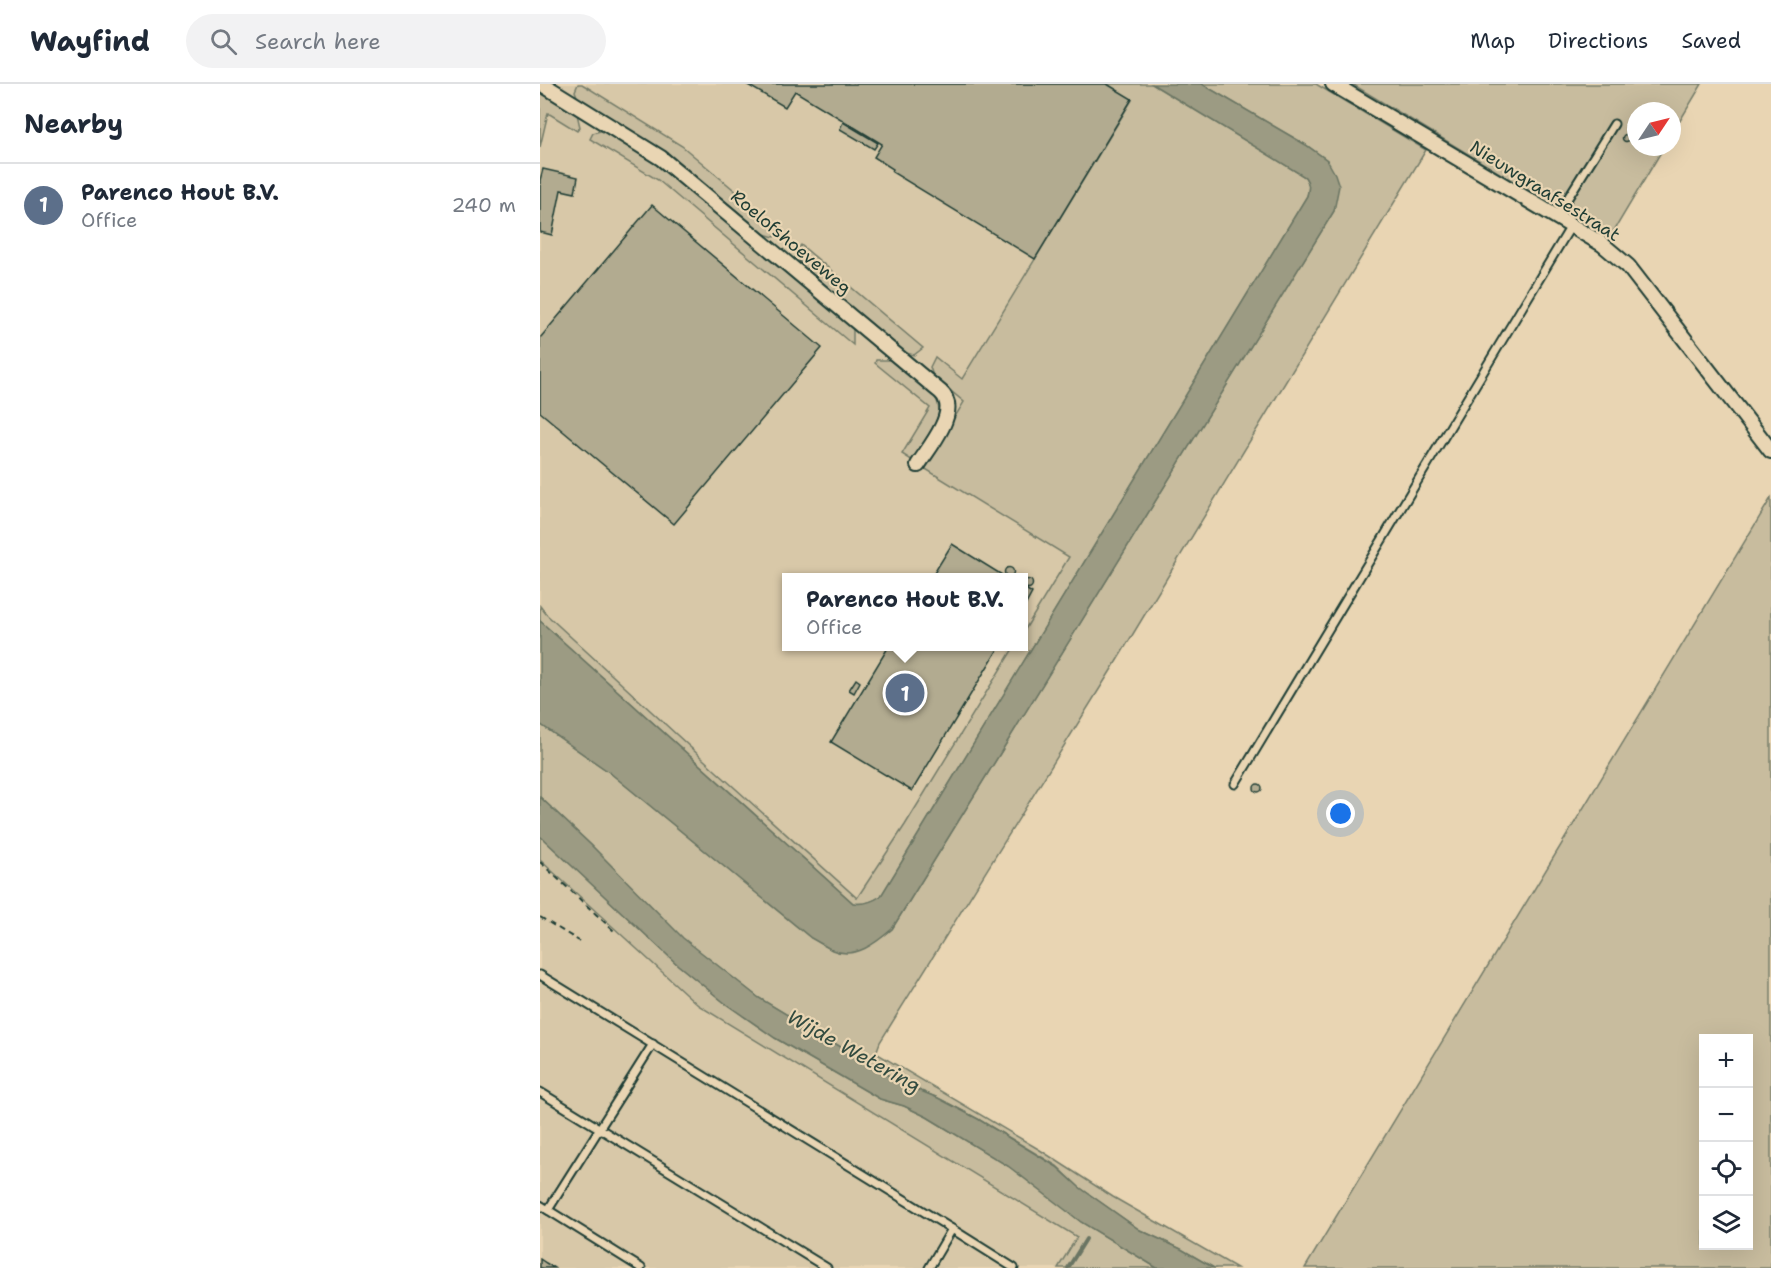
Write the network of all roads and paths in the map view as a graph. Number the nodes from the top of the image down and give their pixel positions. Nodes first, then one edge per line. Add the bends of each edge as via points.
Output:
1 (542, 84) edge
2 (1333, 84) edge
3 (1614, 124) dead end
4 (1556, 217) junction
5 (1571, 226) junction
6 (1771, 451) edge
7 (918, 465) dead end
8 (1235, 784) dead end
9 (540, 862) edge
10 (540, 917) edge
11 (614, 931) dead end
12 (579, 941) dead end
13 (540, 975) edge
14 (653, 1044) junction
15 (540, 1092) edge
16 (599, 1128) junction
17 (540, 1205) edge
18 (548, 1210) junction
19 (952, 1229) junction
20 (641, 1268) edge
21 (827, 1268) edge
22 (929, 1268) edge
23 (1014, 1268) edge

1 - 7 street, Roelofshoeveweg via 669,163 937,389 946,400 946,419
2 - 4 street, Nieuwgraafsestraat
3 - 4 lane
4 - 5 street, Nieuwgraafsestraat
5 - 6 street, Nieuwgraafsestraat via 1602,244 1628,266
5 - 8 lane
9 - 11 path
10 - 12 path
13 - 14 lane
14 - 16 lane
14 - 19 lane
15 - 16 lane
16 - 18 lane
16 - 21 lane
17 - 18 lane
18 - 20 lane
19 - 22 lane
19 - 23 lane

